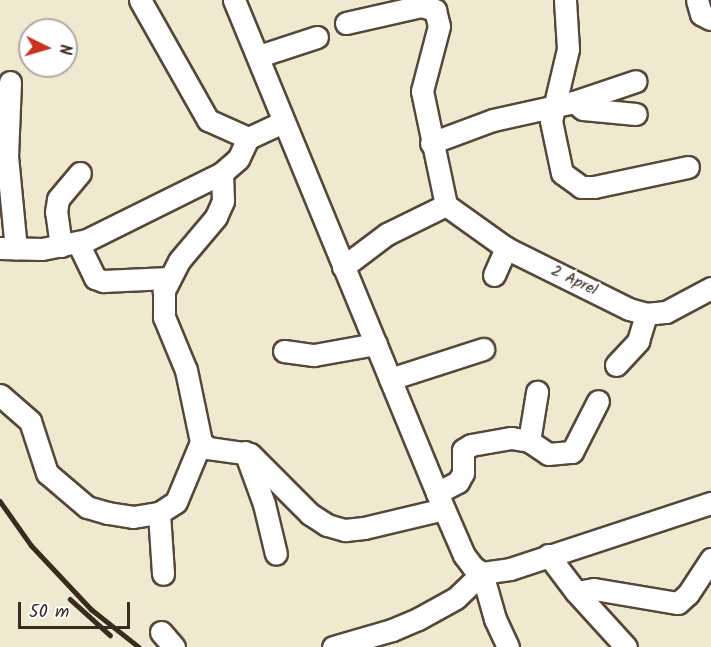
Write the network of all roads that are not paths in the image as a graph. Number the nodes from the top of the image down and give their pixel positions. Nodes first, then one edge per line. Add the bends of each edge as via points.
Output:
1 (140, 0) edge
2 (234, 0) edge
3 (565, 0) edge
4 (697, 0) edge
5 (710, 19) edge
6 (346, 23) dead end
7 (317, 37) dead end
8 (259, 57) junction
9 (636, 81) dead end
10 (10, 82) dead end
11 (574, 102) junction
12 (552, 108) junction
13 (636, 114) dead end
14 (283, 122) junction
15 (248, 138) junction
16 (431, 144) junction
17 (688, 167) dead end
18 (80, 173) dead end
19 (222, 173) junction
20 (446, 205) junction
21 (69, 244) junction
22 (506, 248) junction
23 (8, 249) edge
24 (343, 267) junction
25 (494, 275) dead end
26 (168, 278) junction
27 (711, 288) edge
28 (646, 314) junction
29 (376, 344) junction
30 (483, 349) dead end
31 (284, 351) dead end
32 (616, 365) dead end
33 (390, 379) junction
34 (537, 392) dead end
35 (0, 395) edge
36 (598, 401) dead end
37 (529, 441) junction
38 (201, 442) junction
39 (245, 452) junction
40 (441, 501) junction
41 (711, 503) edge
42 (159, 513) junction
43 (276, 554) dead end
44 (548, 555) junction
45 (711, 559) edge
46 (482, 573) junction
47 (163, 574) dead end
48 (576, 592) junction
49 (399, 639) edge
50 (333, 647) edge
51 (508, 647) edge
52 (626, 647) edge

1 - 15 street via 208,120
2 - 8 street
3 - 12 street via 568,49
4 - 5 street via 701,14
6 - 16 street via 421,6 435,10 439,26 422,91
7 - 8 street
8 - 14 street
9 - 11 street
10 - 23 street
11 - 12 street
11 - 13 street via 583,109
12 - 16 street via 493,120
12 - 17 street via 552,135 562,173 581,187
14 - 15 street
14 - 24 street
15 - 19 street via 238,159
16 - 20 street
18 - 21 street via 58,199
19 - 21 street via 126,224
19 - 26 street via 223,201 216,217
20 - 22 street, 2 Aprel
20 - 24 street via 387,234
21 - 23 street
21 - 26 street via 95,278 103,281
22 - 25 street
22 - 28 street, 2 Aprel
24 - 29 street
26 - 38 street via 164,317 186,370
27 - 28 street via 666,312
28 - 32 street via 638,341
29 - 31 street via 314,355
29 - 33 street
30 - 33 street
33 - 40 street
34 - 37 street
35 - 42 street via 30,421 47,473 66,492 87,507 108,513 133,517
36 - 37 street via 572,452 548,454
37 - 40 street via 511,438 471,445 464,450 463,473
38 - 39 street via 208,448
38 - 42 street via 183,492
39 - 40 street via 260,462 310,514 327,525 364,528
39 - 43 street via 264,504
40 - 46 street via 464,555
41 - 44 street
42 - 47 street
44 - 46 street via 510,569
44 - 48 street
45 - 48 street via 678,603 594,590
46 - 49 street via 456,598
46 - 51 street
48 - 52 street
49 - 50 street

